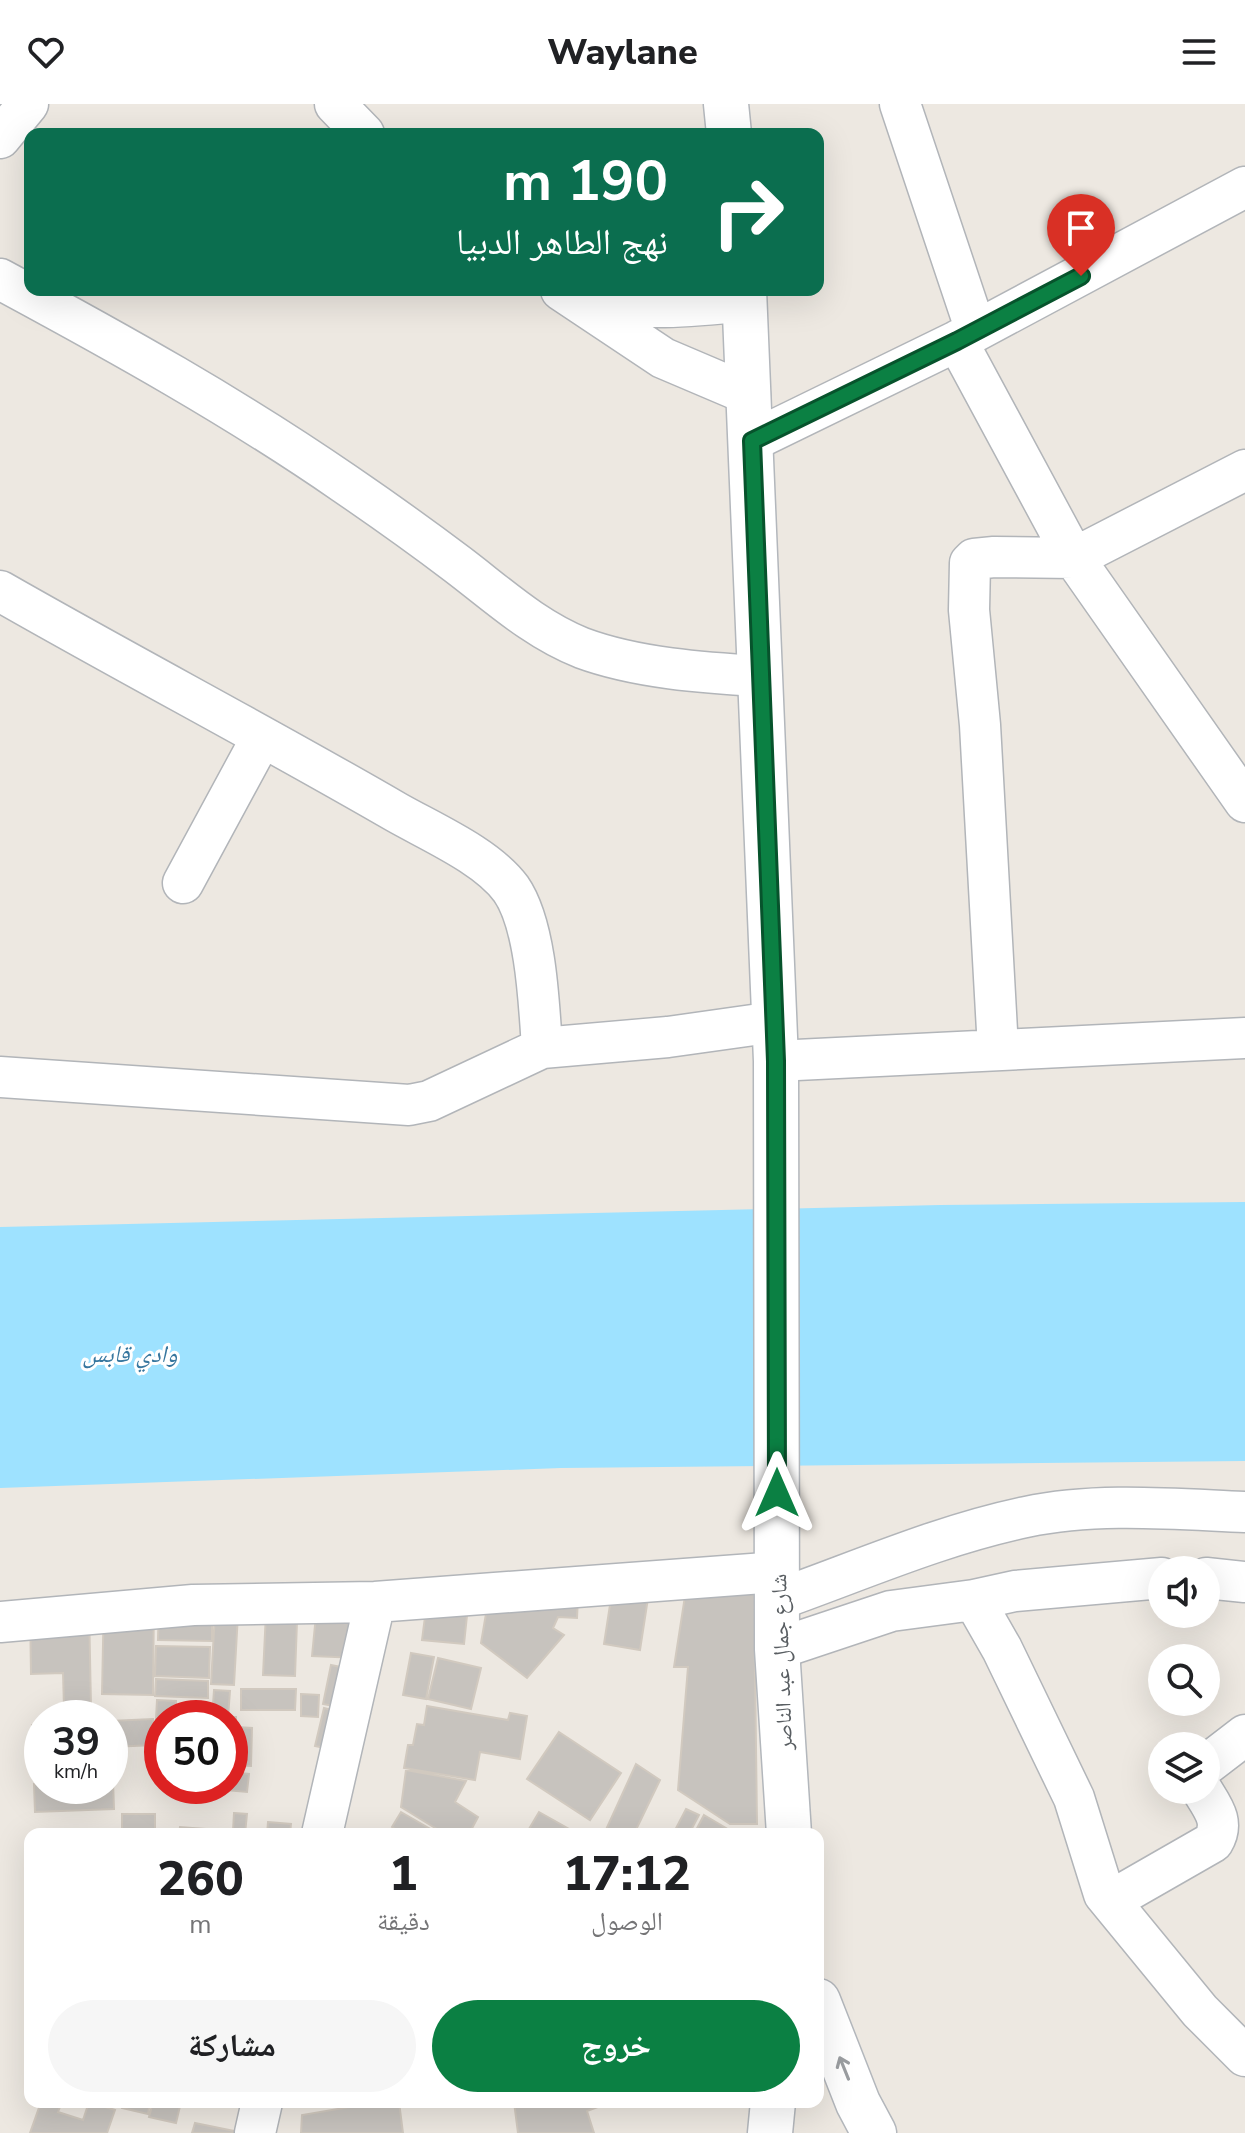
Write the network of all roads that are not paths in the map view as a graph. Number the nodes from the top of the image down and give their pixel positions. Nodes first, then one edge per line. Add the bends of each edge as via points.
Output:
1 (28, 104) edge
2 (335, 104) edge
3 (726, 104) edge
4 (900, 104) edge
5 (358, 128) edge
6 (728, 128) edge
7 (0, 138) edge
8 (1245, 187) edge
9 (0, 279) edge
10 (24, 292) edge
11 (31, 296) edge
12 (569, 296) edge
13 (574, 296) edge
14 (745, 296) edge
15 (967, 336) junction
16 (750, 395) junction
17 (752, 441) junction
18 (1245, 470) edge
19 (1074, 558) junction
20 (0, 591) edge
21 (761, 676) junction
22 (262, 737) junction
23 (1245, 802) edge
24 (183, 883) dead end
25 (1245, 1038) edge
26 (775, 1042) junction
27 (542, 1048) junction
28 (998, 1049) junction
29 (0, 1077) edge
30 (1245, 1512) edge
31 (1148, 1579) edge
32 (1220, 1579) edge
33 (1245, 1582) edge
34 (777, 1586) junction
35 (974, 1600) junction
36 (375, 1602) junction
37 (0, 1622) edge
38 (777, 1649) junction
39 (1245, 1735) edge
40 (1220, 1754) edge
41 (1211, 1804) edge
42 (323, 1828) edge
43 (789, 1828) edge
44 (1110, 1901) junction
45 (824, 2016) edge
46 (1245, 2056) edge
47 (261, 2108) edge
48 (772, 2108) edge
49 (255, 2133) edge
50 (770, 2133) edge
51 (874, 2133) edge

1 - 7 street
2 - 5 street
3 - 6 main road
4 - 15 street
8 - 15 street
9 - 10 street
11 - 21 street via 269,434 543,629 584,648 627,659 702,673
12 - 16 street via 663,358
13 - 14 street via 623,308 694,307
14 - 16 main road, شارع جمال عبد الناصر
15 - 17 street
15 - 19 street
16 - 17 main road, شارع جمال عبد الناصر
17 - 21 main road, شارع جمال عبد الناصر
18 - 19 street
19 - 23 street
19 - 28 street via 994,557 970,563
20 - 22 street
21 - 26 main road, شارع جمال عبد الناصر
22 - 24 street
22 - 27 street via 487,865 510,887 529,934
25 - 28 street
26 - 27 street via 668,1037
26 - 28 street
26 - 34 main road, شارع جمال عبد الناصر
27 - 29 street via 429,1101 409,1105
30 - 34 street via 1127,1508 1027,1517
31 - 35 street via 1015,1591
32 - 33 street
34 - 36 street
34 - 38 main road, شارع جمال عبد الناصر
35 - 38 street via 891,1611
35 - 44 street via 1074,1798 1097,1877
36 - 37 street via 193,1605
36 - 42 street
38 - 43 main road, شارع جمال عبد الناصر
39 - 40 street
41 - 44 street via 1218,1816 1219,1833 1213,1842
44 - 46 street via 1200,2011
51 -> 45 main road
47 - 49 street
48 - 50 main road

